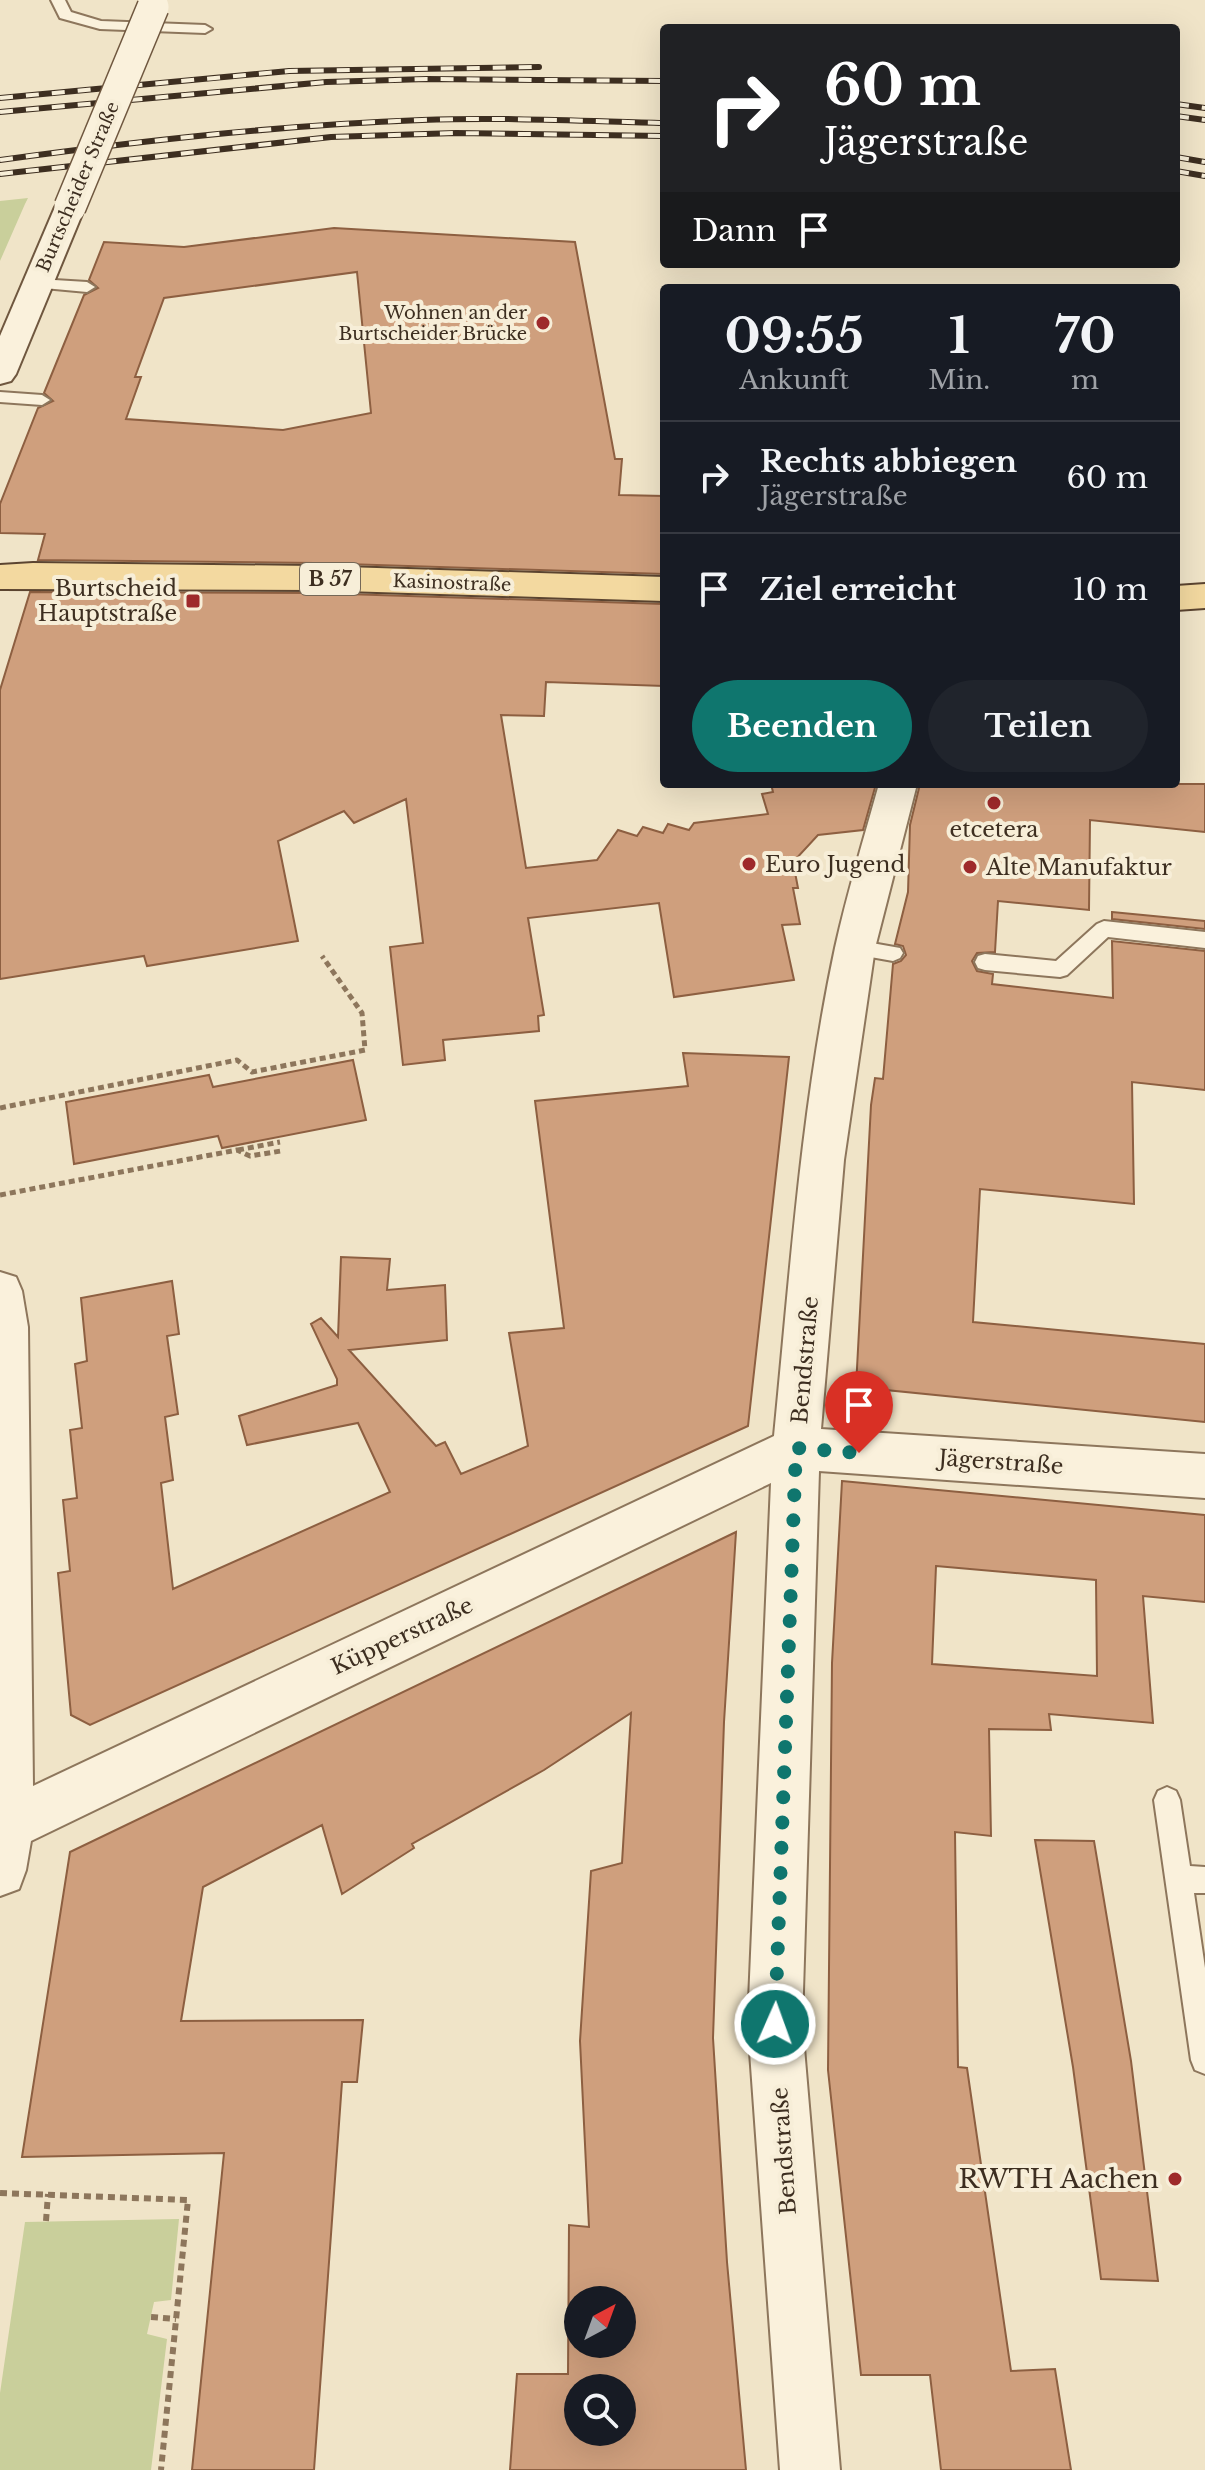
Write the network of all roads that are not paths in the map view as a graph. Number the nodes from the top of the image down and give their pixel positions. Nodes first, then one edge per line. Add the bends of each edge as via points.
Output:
1 (58, 0) edge
2 (154, 4) edge
3 (205, 29) dead end
4 (38, 284) junction
5 (87, 287) dead end
6 (0, 374) edge
7 (0, 397) edge
8 (42, 400) dead end
9 (0, 577) edge
10 (660, 589) edge
11 (1205, 596) edge
12 (1180, 598) edge
13 (897, 788) edge
14 (1205, 940) edge
15 (985, 962) dead end
16 (0, 1291) edge
17 (796, 1448) junction
18 (1205, 1476) edge
19 (1167, 1800) dead end
20 (3, 1847) edge
21 (1192, 1879) edge
22 (1205, 2060) edge
23 (810, 2470) edge

1 - 3 lane via 65,15 100,25
2 - 4 street, Burtscheider Straße, bridge
4 - 5 lane
4 - 6 street, Burtscheider Straße
7 - 8 lane
9 - 10 main road, Kasinostraße / B 57 via 314,578
11 - 12 main road
13 - 17 street, Bendstraße via 874,951 823,1160
14 - 15 lane via 1104,929 1060,969
16 - 20 street via 5,1343
17 - 18 street, Jägerstraße
17 - 20 street, Küpperstraße
17 - 23 street, Bendstraße via 775,2024
19 - 21 lane
21 - 22 lane

